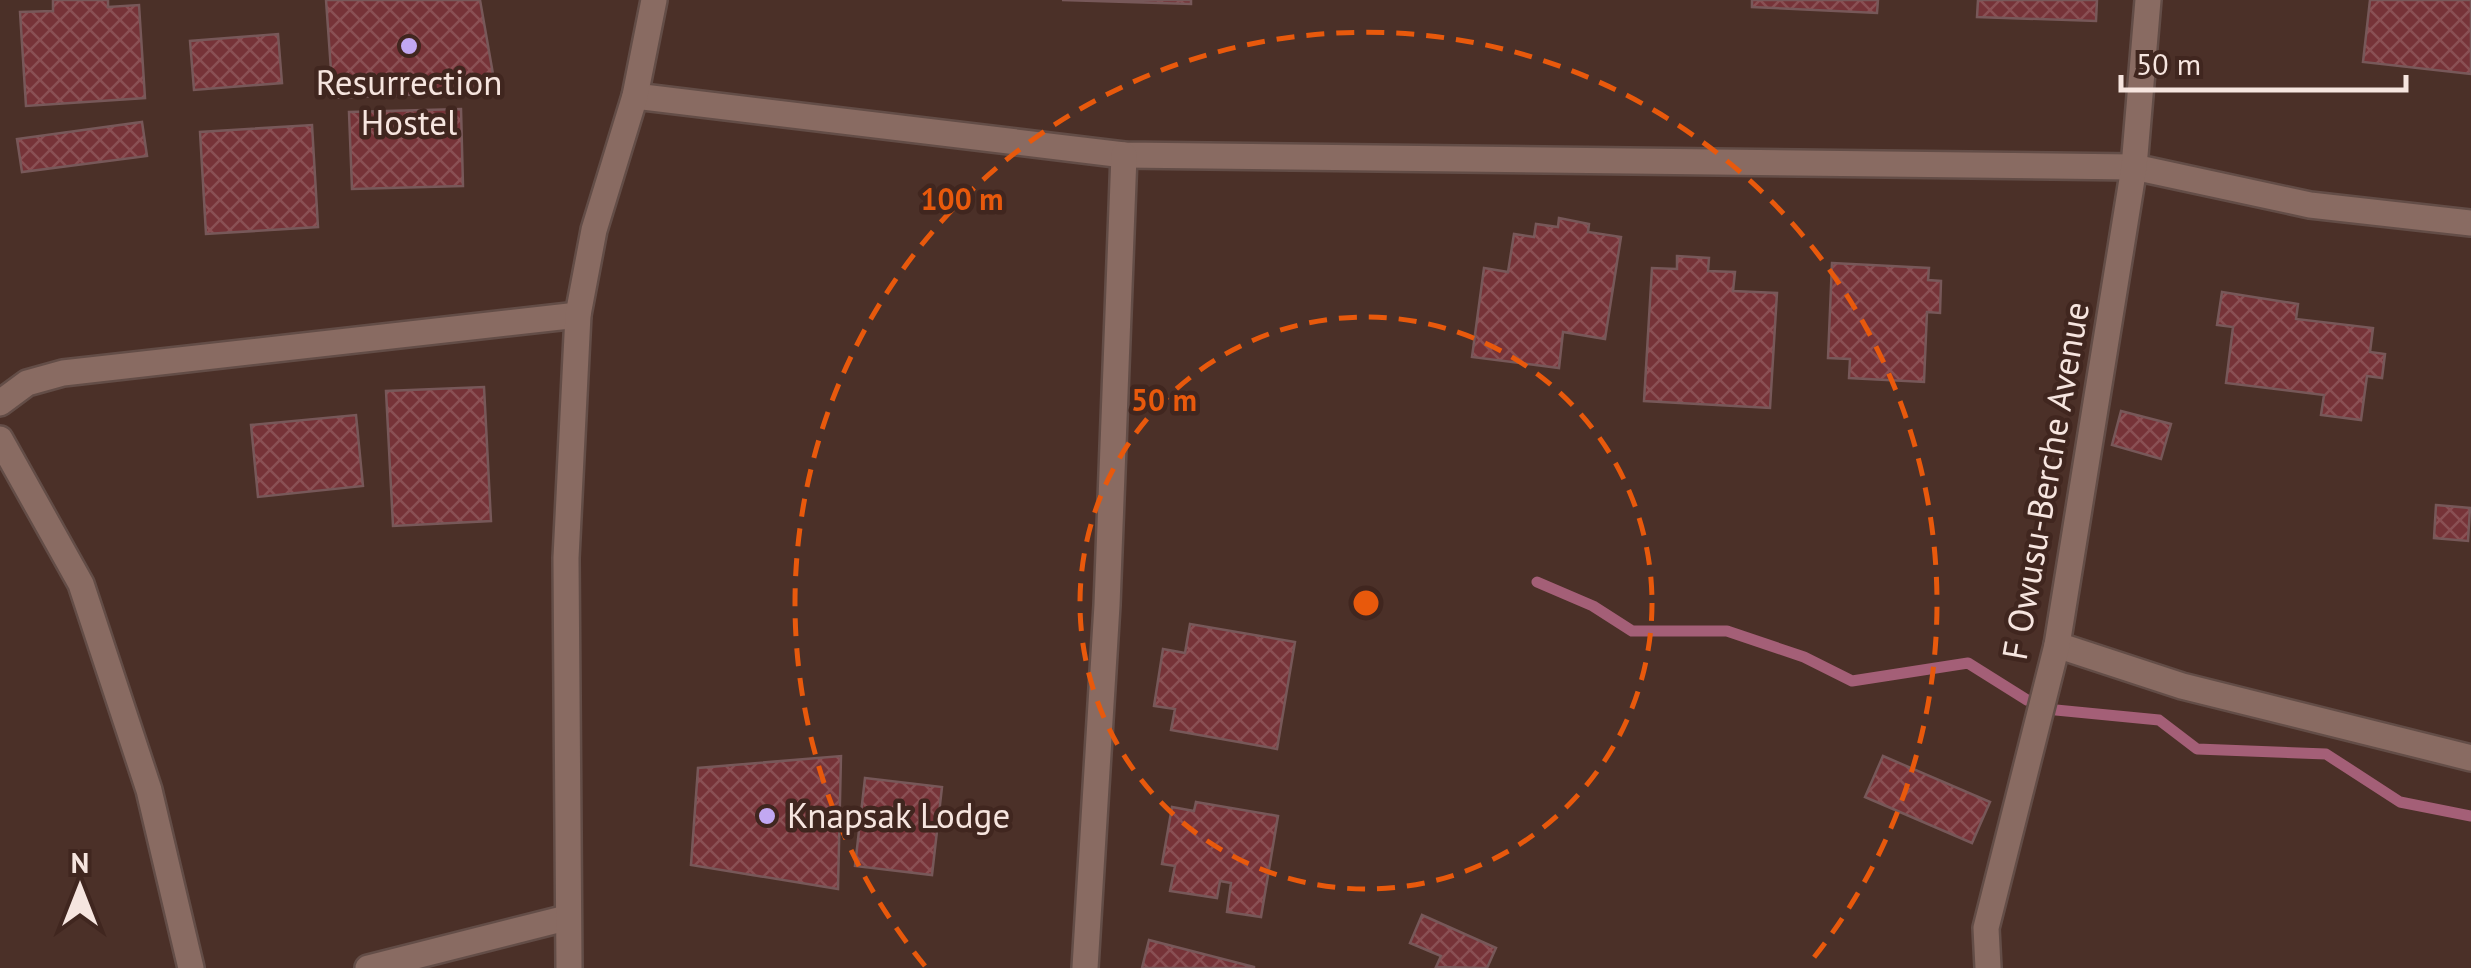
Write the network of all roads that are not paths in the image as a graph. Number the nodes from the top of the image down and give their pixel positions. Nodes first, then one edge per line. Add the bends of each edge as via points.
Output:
1 (654, 0) edge
2 (2148, 0) edge
3 (634, 96) junction
4 (1124, 155) junction
5 (2134, 167) junction
6 (2471, 223) edge
7 (578, 314) junction
8 (0, 403) edge
9 (0, 438) edge
10 (2057, 645) junction
11 (2471, 758) edge
12 (566, 918) junction
13 (191, 968) edge
14 (368, 968) edge
15 (569, 968) edge
16 (1084, 968) edge
17 (1988, 968) edge

1 - 3 street
2 - 5 street, F Owusu-Berche Avenue
3 - 4 street
3 - 7 street via 603,192
4 - 5 street
4 - 16 street via 1107,604
5 - 6 street via 2310,205
5 - 10 street, F Owusu-Berche Avenue
7 - 8 street via 64,373 28,383
7 - 12 street via 566,558
9 - 13 street via 81,584 149,790
10 - 11 street via 2182,686
10 - 17 street, F Owusu-Berche Avenue via 1986,928
12 - 14 street
12 - 15 street

